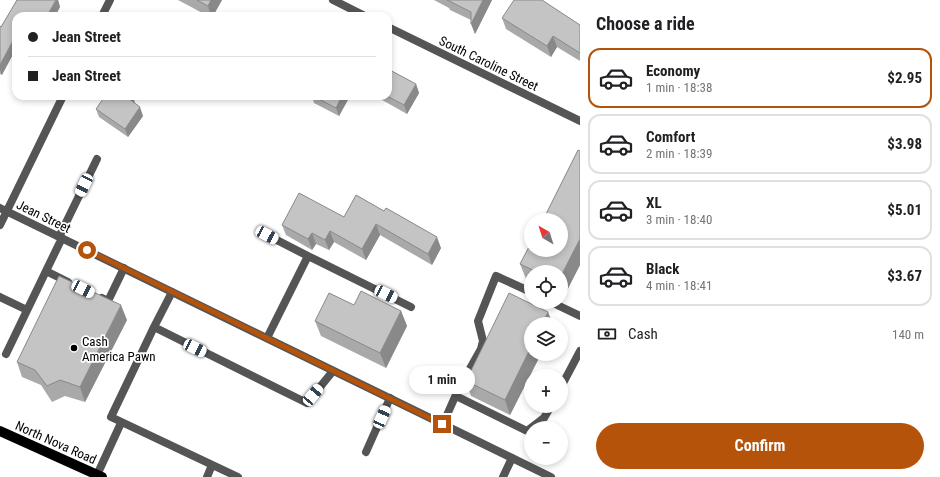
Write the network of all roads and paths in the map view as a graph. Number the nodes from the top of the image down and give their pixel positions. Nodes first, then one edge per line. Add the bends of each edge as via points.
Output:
1 (110, 0) edge
2 (332, 0) edge
3 (104, 12) edge
4 (357, 12) edge
5 (392, 29) edge
6 (61, 100) edge
7 (580, 120) edge
8 (97, 159) dead end
9 (4, 209) edge
10 (0, 225) edge
11 (267, 235) dead end
12 (61, 237) junction
13 (308, 256) junction
14 (124, 268) junction
15 (46, 271) junction
16 (74, 284) edge
17 (524, 289) edge
18 (172, 292) junction
19 (94, 294) edge
20 (0, 297) edge
21 (412, 307) dead end
22 (566, 309) edge
23 (27, 310) junction
24 (580, 316) edge
25 (154, 327) junction
26 (267, 338) junction
27 (580, 351) edge
28 (6, 354) dead end
29 (333, 371) junction
30 (568, 374) edge
31 (456, 396) junction
32 (390, 398) junction
33 (547, 413) edge
34 (540, 421) edge
35 (121, 422) junction
36 (442, 424) junction
37 (524, 430) edge
38 (0, 431) edge
39 (366, 452) dead end
40 (512, 458) junction
41 (212, 465) junction
42 (99, 476) edge
43 (207, 477) edge
44 (238, 477) edge
45 (502, 477) edge
46 (551, 477) edge

1 - 3 street
2 - 4 street
5 - 7 street, South Caroline Street
6 - 9 street
8 - 12 street
9 - 10 street
9 - 12 street, Jean Street
11 - 13 street
12 - 14 street, Jean Street
12 - 15 street
13 - 21 street
13 - 26 street
14 - 18 street, Jean Street
14 - 19 street via 108,301
15 - 16 street
15 - 23 street
17 - 31 street via 496,276 478,321 483,341 481,349
18 - 25 street
18 - 26 street, Jean Street
20 - 23 street
22 - 24 street
23 - 28 street
25 - 29 street via 307,403
25 - 35 street via 110,418
26 - 29 street, Jean Street
27 - 30 street
29 - 32 street, Jean Street
31 - 36 street
31 - 37 street
32 - 36 street, Jean Street
32 - 39 street
33 - 34 street
35 - 41 street
35 - 42 street
36 - 40 street, Jean Street
38 - 42 main road, North Nova Road
40 - 45 street
40 - 46 street, Jean Street
41 - 43 street
41 - 44 street

